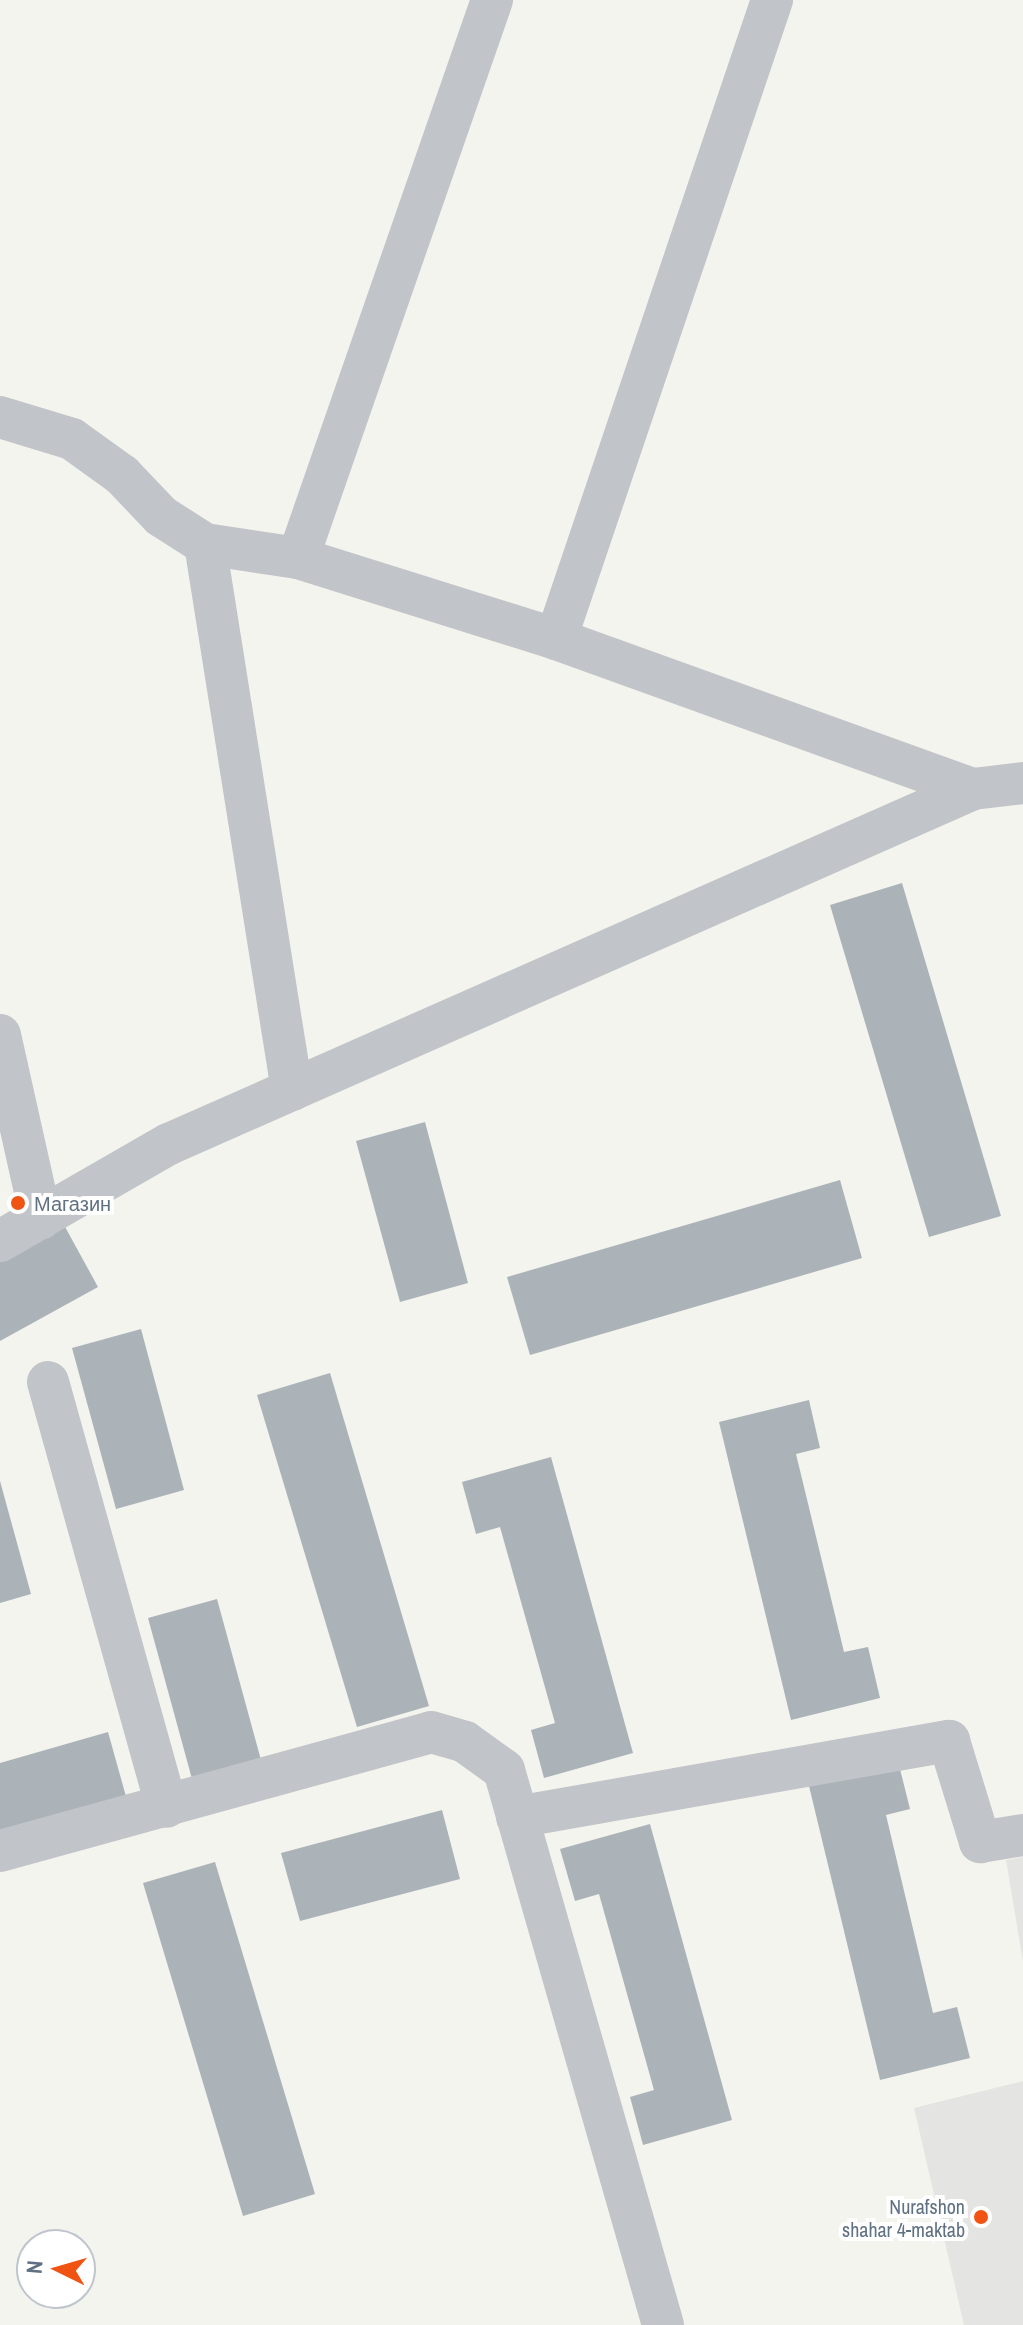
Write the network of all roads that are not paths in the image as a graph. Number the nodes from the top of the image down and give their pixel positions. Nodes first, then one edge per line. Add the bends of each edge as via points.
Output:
1 (492, 0) edge
2 (772, 0) edge
3 (0, 417) edge
4 (205, 544) junction
5 (298, 558) junction
6 (556, 639) junction
7 (1023, 783) edge
8 (973, 789) junction
9 (0, 1035) edge
10 (292, 1090) junction
11 (41, 1218) junction
12 (0, 1241) edge
13 (48, 1382) dead end
14 (167, 1807) junction
15 (517, 1817) junction
16 (1023, 1835) edge
17 (0, 1851) edge
18 (663, 2325) edge

1 - 5 street
2 - 6 street
3 - 4 street via 72,439 122,475 161,516
4 - 5 street
4 - 10 street
5 - 6 street
6 - 8 street
7 - 8 street
8 - 10 street
9 - 11 street
10 - 11 street via 169,1144
11 - 12 street
13 - 14 street
14 - 15 street via 431,1732 465,1742 504,1770
14 - 17 street
15 - 16 street via 949,1741 980,1842
15 - 18 street

